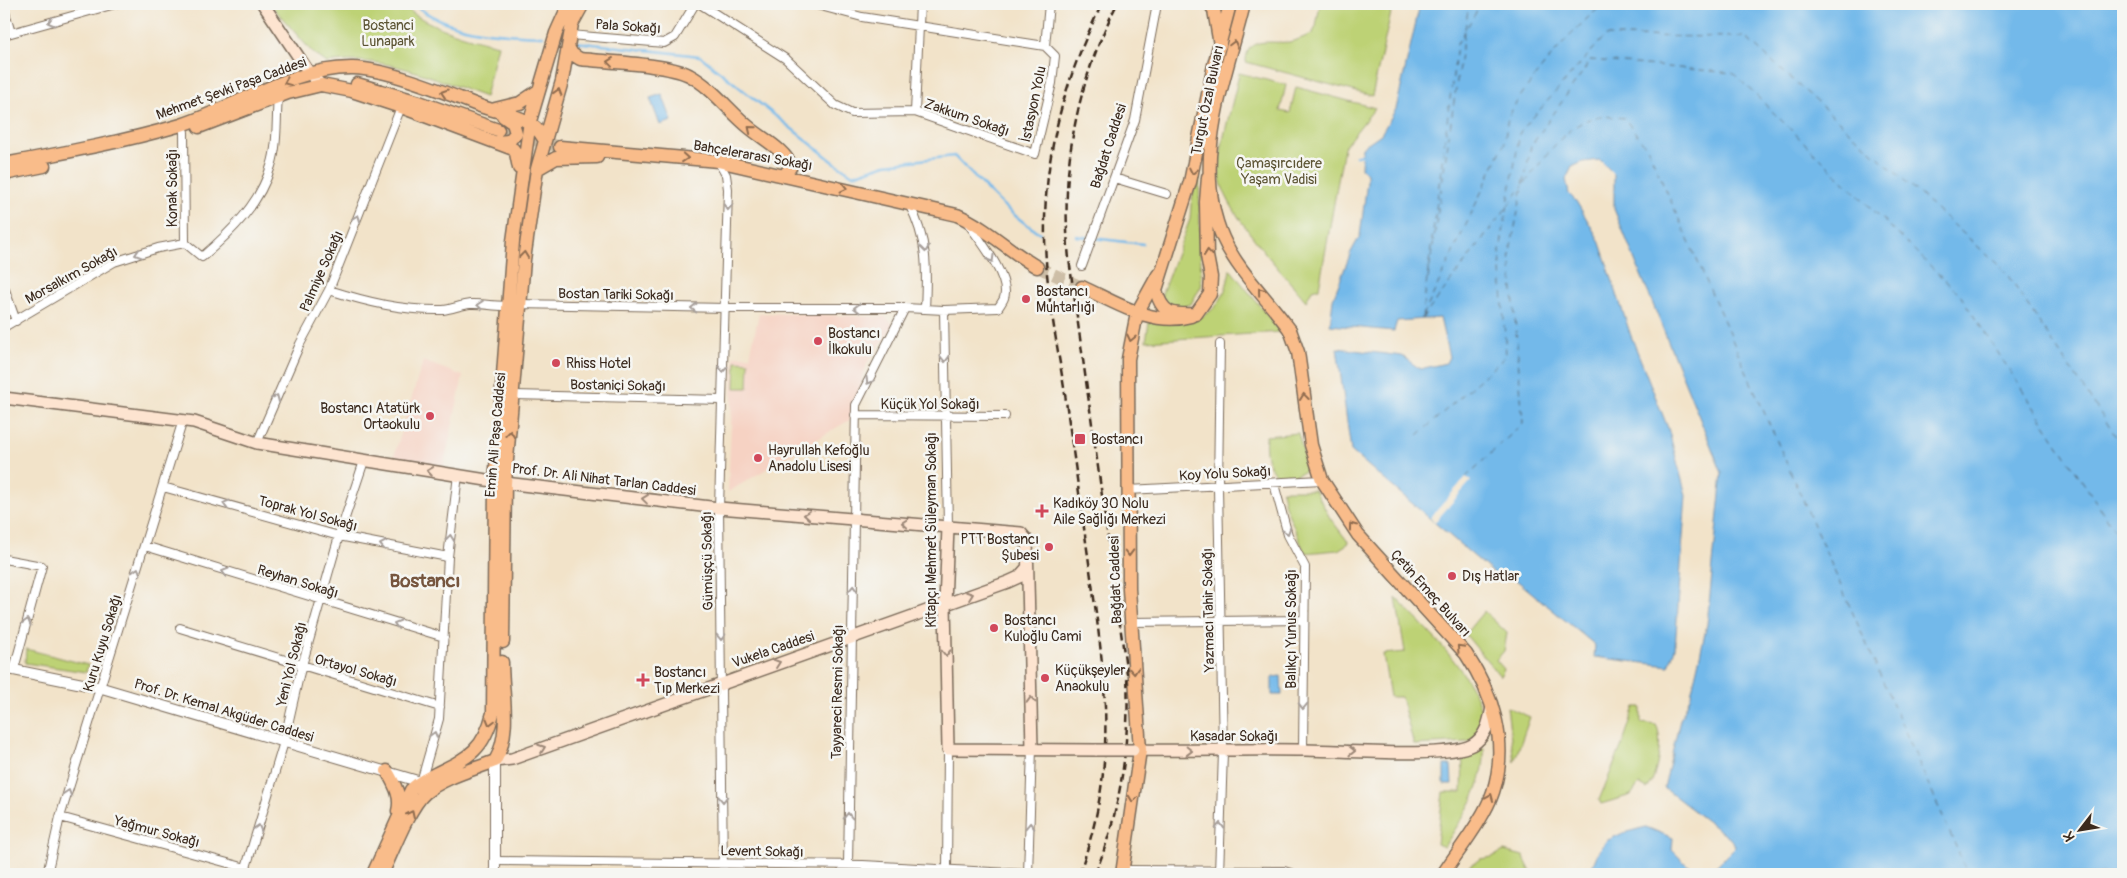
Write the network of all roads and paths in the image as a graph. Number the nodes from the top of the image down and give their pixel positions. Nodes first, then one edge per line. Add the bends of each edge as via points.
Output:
1 (115, 4) edge
2 (263, 4) edge
3 (570, 4) edge
4 (583, 4) edge
5 (695, 4) edge
6 (700, 4) edge
7 (813, 4) edge
8 (920, 4) edge
9 (1049, 4) edge
10 (1156, 4) edge
11 (1210, 4) edge
12 (1230, 4) edge
13 (1244, 4) edge
14 (4, 9) edge
15 (920, 24) junction
16 (7, 34) edge
17 (569, 41) junction
18 (1220, 45) junction
19 (1045, 46) junction
20 (310, 74) junction
21 (321, 85) junction
22 (538, 91) junction
23 (278, 97) junction
24 (401, 107) junction
25 (490, 110) junction
26 (915, 112) junction
27 (530, 121) junction
28 (184, 132) junction
29 (498, 136) junction
30 (544, 139) junction
31 (560, 147) tunnel mouth
32 (636, 153) junction
33 (1035, 154) joint
34 (718, 160) junction
35 (4, 164) edge
36 (537, 168) junction
37 (4, 174) edge
38 (785, 175) junction
39 (1208, 177) junction
40 (521, 178) junction
41 (1114, 178) junction
42 (1167, 194) dead end
43 (909, 203) junction
44 (964, 218) junction
45 (185, 243) junction
46 (1165, 262) junction
47 (1082, 266) dead end
48 (1037, 267) tunnel mouth
49 (4, 287) edge
50 (1082, 287) tunnel mouth
51 (329, 290) junction
52 (514, 305) junction
53 (726, 308) junction
54 (905, 308) junction
55 (925, 309) junction
56 (944, 310) junction
57 (1137, 313) junction
58 (1196, 314) junction
59 (16, 321) junction
60 (4, 327) edge
61 (1290, 330) joint
62 (1220, 344) dead end
63 (514, 395) junction
64 (4, 398) edge
65 (721, 400) junction
66 (855, 415) junction
67 (946, 416) junction
68 (1005, 416) dead end
69 (183, 420) junction
70 (257, 443) junction
71 (364, 461) junction
72 (458, 475) junction
73 (1322, 480) junction
74 (500, 482) junction
75 (1274, 484) junction
76 (163, 487) junction
77 (1218, 487) junction
78 (1128, 490) junction
79 (719, 508) junction
80 (855, 519) junction
81 (948, 527) junction
82 (339, 536) junction
83 (145, 546) junction
84 (448, 558) junction
85 (4, 559) edge
86 (1027, 568) junction
87 (320, 601) junction
88 (945, 604) junction
89 (1304, 620) junction
90 (1221, 621) junction
91 (1131, 622) junction
92 (180, 628) dead end
93 (444, 637) junction
94 (851, 638) junction
95 (302, 667) junction
96 (9, 668) edge
97 (722, 682) junction
98 (102, 688) junction
99 (1493, 705) junction
100 (440, 707) junction
101 (483, 740) junction
102 (284, 742) junction
103 (1032, 748) junction
104 (948, 749) junction
105 (1137, 750) junction
106 (1303, 750) junction
107 (1223, 752) junction
108 (495, 761) junction
109 (387, 771) junction
110 (421, 782) junction
111 (435, 786) junction
112 (60, 818) junction
113 (395, 824) junction
114 (496, 861) junction
115 (723, 863) junction
116 (848, 865) junction
117 (863, 865) junction
118 (245, 871) edge
119 (947, 872) edge
120 (1122, 872) edge
121 (1219, 873) edge
122 (47, 874) edge
123 (372, 874) edge
124 (382, 874) edge
125 (495, 874) edge
126 (723, 874) edge
127 (863, 874) edge
128 (1028, 874) edge
129 (1294, 874) edge
130 (1443, 874) edge

1 -> 16 street
2 - 20 main road
3 - 22 main road, Emin Ali Paşa Caddesi via 556,34
4 - 17 main road, Emin Ali Paşa Caddesi via 572,24
5 - 17 street, Pala Sokağı via 675,37 664,43
6 - 26 street, Zakkum Sokağı via 786,59 835,105 852,113
7 - 15 street via 862,17
8 - 15 street
9 - 19 street, İstasyon Yolu
10 - 41 street, Bağdat Caddesi via 1135,120
11 - 18 main road
12 - 18 main road, Turgut Özal Bulvarı
39 -> 13 main road, Turgut Özal Bulvarı via 1217,112
14 - 16 street
15 - 19 street
15 - 26 street
30 -> 17 main road, Emin Ali Paşa Caddesi via 562,80
38 -> 17 main road via 791,166 783,154 688,75 655,67 580,58 572,54
18 -> 46 main road, Turgut Özal Bulvarı via 1190,182
19 - 33 street, İstasyon Yolu via 1055,56
20 - 21 main road
25 -> 20 main road, Mehmet Şevki Paşa Caddesi via 381,72 354,68
20 -> 35 main road, Mehmet Şevki Paşa Caddesi via 183,124
21 - 23 main road, Mehmet Şevki Paşa Caddesi
21 - 24 main road, Mehmet Şevki Paşa Caddesi
21 - 29 main road via 335,81 354,83 418,102
22 - 25 main road via 520,102
22 - 27 main road, Emin Ali Paşa Caddesi
23 - 28 main road, Mehmet Şevki Paşa Caddesi
23 - 45 street via 272,165 262,190 236,225 202,257
24 - 29 main road, Mehmet Şevki Paşa Caddesi
51 -> 24 street, Palmiye Sokağı
25 - 27 main road, Mehmet Şevki Paşa Caddesi
25 - 29 main road via 516,127 512,139
26 - 33 street, Zakkum Sokağı
27 - 30 main road
27 - 40 main road, Emin Ali Paşa Caddesi
28 - 37 main road, Mehmet Şevki Paşa Caddesi
28 - 45 street, Konak Sokağı
29 - 40 main road, Mehmet Şevki Paşa Caddesi via 516,153
30 - 36 main road, Emin Ali Paşa Caddesi
31 - 32 main road, Bahçelerarası Sokağı
32 -> 34 main road, Bahçelerarası Sokağı
32 - 36 main road via 556,158
34 - 38 main road, Bahçelerarası Sokağı
34 -> 53 street, Gümüşçü Sokağı via 726,175 728,190
52 -> 36 main road, Emin Ali Paşa Caddesi
38 -> 43 main road, Bahçelerarası Sokağı
58 -> 39 main road via 1210,294
61 -> 39 main road, Turgut Özal Bulvarı via 1223,239 1213,210
40 - 52 main road, Emin Ali Paşa Caddesi
41 - 42 street
41 - 47 street, Bağdat Caddesi
43 - 44 main road, Bahçelerarası Sokağı
43 -> 55 street via 920,224 926,250
44 - 48 main road, Bahçelerarası Sokağı
44 -> 56 street, Bostan Tariki Sokağı via 996,266 1004,283 1005,297 998,308
45 -> 59 street, Morsalkım Sokağı via 114,262
46 - 57 main road, Bağdat Caddesi
46 - 58 main road via 1156,290 1159,302 1175,314
49 - 59 street
50 - 57 main road
52 -> 51 street, Bostan Tariki Sokağı via 469,304 446,310 414,310 370,303
70 -> 51 street, Palmiye Sokağı via 300,344
53 -> 52 street, Bostan Tariki Sokağı
52 - 63 main road, Emin Ali Paşa Caddesi
52 - 74 main road, Emin Ali Paşa Caddesi
54 -> 53 street, Bostan Tariki Sokağı
53 -> 65 street, Gümüşçü Sokağı
54 - 55 street, Bostan Tariki Sokağı
54 -> 66 street, Tayyareci Resmi Sokağı via 856,405
55 - 56 street, Bostan Tariki Sokağı
56 -> 67 street, Kitapçı Mehmet Süleyman Sokağı
57 - 58 main road via 1172,320
57 -> 78 main road, Bağdat Caddesi via 1128,359
59 - 60 street, Morsalkım Sokağı
73 -> 61 main road, Çetin Emeç Bulvarı via 1311,445 1298,352
62 - 77 street, Yazmacı Tahir Sokağı
63 - 65 street, Bostaniçi Sokağı
74 -> 63 main road, Emin Ali Paşa Caddesi
64 - 69 main road, Prof. Dr. Ali Nihat Tarlan Caddesi
65 - 79 street, Gümüşçü Sokağı
66 - 67 street, Küçük Yol Sokağı
66 - 80 street, Tayyareci Resmi Sokağı
67 - 68 street, Küçük Yol Sokağı
67 - 81 street, Kitapçı Mehmet Süleyman Sokağı
69 - 70 main road, Prof. Dr. Ali Nihat Tarlan Caddesi
69 - 76 street, Kuru Kuyu Sokağı
70 - 71 main road, Prof. Dr. Ali Nihat Tarlan Caddesi
72 -> 71 main road, Prof. Dr. Ali Nihat Tarlan Caddesi
71 - 82 street, Yeni Yol Sokağı
72 - 74 main road, Prof. Dr. Ali Nihat Tarlan Caddesi
84 -> 72 street
73 - 75 street, Koy Yolu Sokağı
99 -> 73 main road, Çetin Emeç Bulvarı via 1466,654 1358,535
79 -> 74 main road, Prof. Dr. Ali Nihat Tarlan Caddesi
74 -> 101 main road, Emin Ali Paşa Caddesi via 493,713
74 - 108 main road, Emin Ali Paşa Caddesi via 505,730 501,751
75 - 77 street, Koy Yolu Sokağı
75 -> 89 street, Balıkçı Yunus Sokağı via 1288,535 1305,567
82 -> 76 street, Toprak Yol Sokağı
76 - 83 street, Kuru Kuyu Sokağı
77 - 78 street, Koy Yolu Sokağı
77 - 90 street, Yazmacı Tahir Sokağı
78 -> 91 main road, Bağdat Caddesi
80 -> 79 main road, Prof. Dr. Ali Nihat Tarlan Caddesi
79 -> 97 street, Gümüşçü Sokağı
81 -> 80 main road, Prof. Dr. Ali Nihat Tarlan Caddesi
94 -> 80 street, Tayyareci Resmi Sokağı
81 - 86 main road, Prof. Dr. Ali Nihat Tarlan Caddesi via 1021,533 1027,540
81 - 88 main road, Kitapçı Mehmet Süleyman Sokağı
84 -> 82 street, Toprak Yol Sokağı
82 - 87 street, Yeni Yol Sokağı
87 -> 83 street, Reyhan Sokağı
98 -> 83 street, Kuru Kuyu Sokağı
84 - 93 street
96 -> 85 street via 42,566
88 -> 86 main road, Vukela Caddesi via 1019,578
103 -> 86 main road, Prof. Dr. Ali Nihat Tarlan Caddesi
93 -> 87 street, Reyhan Sokağı
87 - 95 street, Yeni Yol Sokağı
88 - 94 main road, Vukela Caddesi
88 -> 104 main road, Kitapçı Mehmet Süleyman Sokağı
89 - 90 street
89 -> 106 street, Balıkçı Yunus Sokağı
90 - 91 street
90 - 107 street, Yazmacı Tahir Sokağı
91 -> 105 main road, Bağdat Caddesi
92 - 95 street, Ortayol Sokağı
93 - 100 street
97 -> 94 main road, Vukela Caddesi
116 -> 94 street, Tayyareci Resmi Sokağı
95 - 100 street, Ortayol Sokağı
95 - 102 street, Yeni Yol Sokağı
96 - 98 street, Prof. Dr. Kemal Akgüder Caddesi
108 -> 97 main road, Vukela Caddesi via 512,759
97 -> 115 street, Gümüşçü Sokağı
98 - 102 street, Prof. Dr. Kemal Akgüder Caddesi
112 -> 98 street, Kuru Kuyu Sokağı
106 -> 99 main road, Kasadar Sokağı via 1456,750 1471,746 1480,737 1488,727
130 -> 99 main road, Çetin Emeç Bulvarı via 1492,793 1499,763
110 -> 100 street
101 - 108 main road via 486,754
101 - 110 main road via 471,756
102 - 109 street, Prof. Dr. Kemal Akgüder Caddesi
118 -> 102 street, Yeni Yol Sokağı
103 - 104 main road, Kasadar Sokağı
103 - 105 main road, Kasadar Sokağı, bridge
128 -> 103 street
104 - 119 street
105 -> 107 main road, Kasadar Sokağı
105 -> 120 main road, Bağdat Caddesi
106 - 107 main road, Kasadar Sokağı
121 -> 107 street, Yazmacı Tahir Sokağı
108 - 111 main road
108 - 114 street, Emin Ali Paşa Caddesi
109 - 110 street, Prof. Dr. Kemal Akgüder Caddesi
109 - 113 main road via 400,804
110 - 111 street, Prof. Dr. Kemal Akgüder Caddesi
110 - 113 main road via 410,792
124 -> 111 main road via 415,805
112 - 118 street, Yağmur Sokağı
112 - 122 street, Kuru Kuyu Sokağı
113 - 123 main road
114 - 115 street, Levent Sokağı
114 - 125 street, Emin Ali Paşa Caddesi
115 - 116 street, Levent Sokağı
115 - 126 street, Gümüşçü Sokağı
116 - 117 street, Levent Sokağı
117 - 119 street, Levent Sokağı
117 - 127 street
119 - 128 street, Levent Sokağı
120 - 121 street
121 - 129 street

